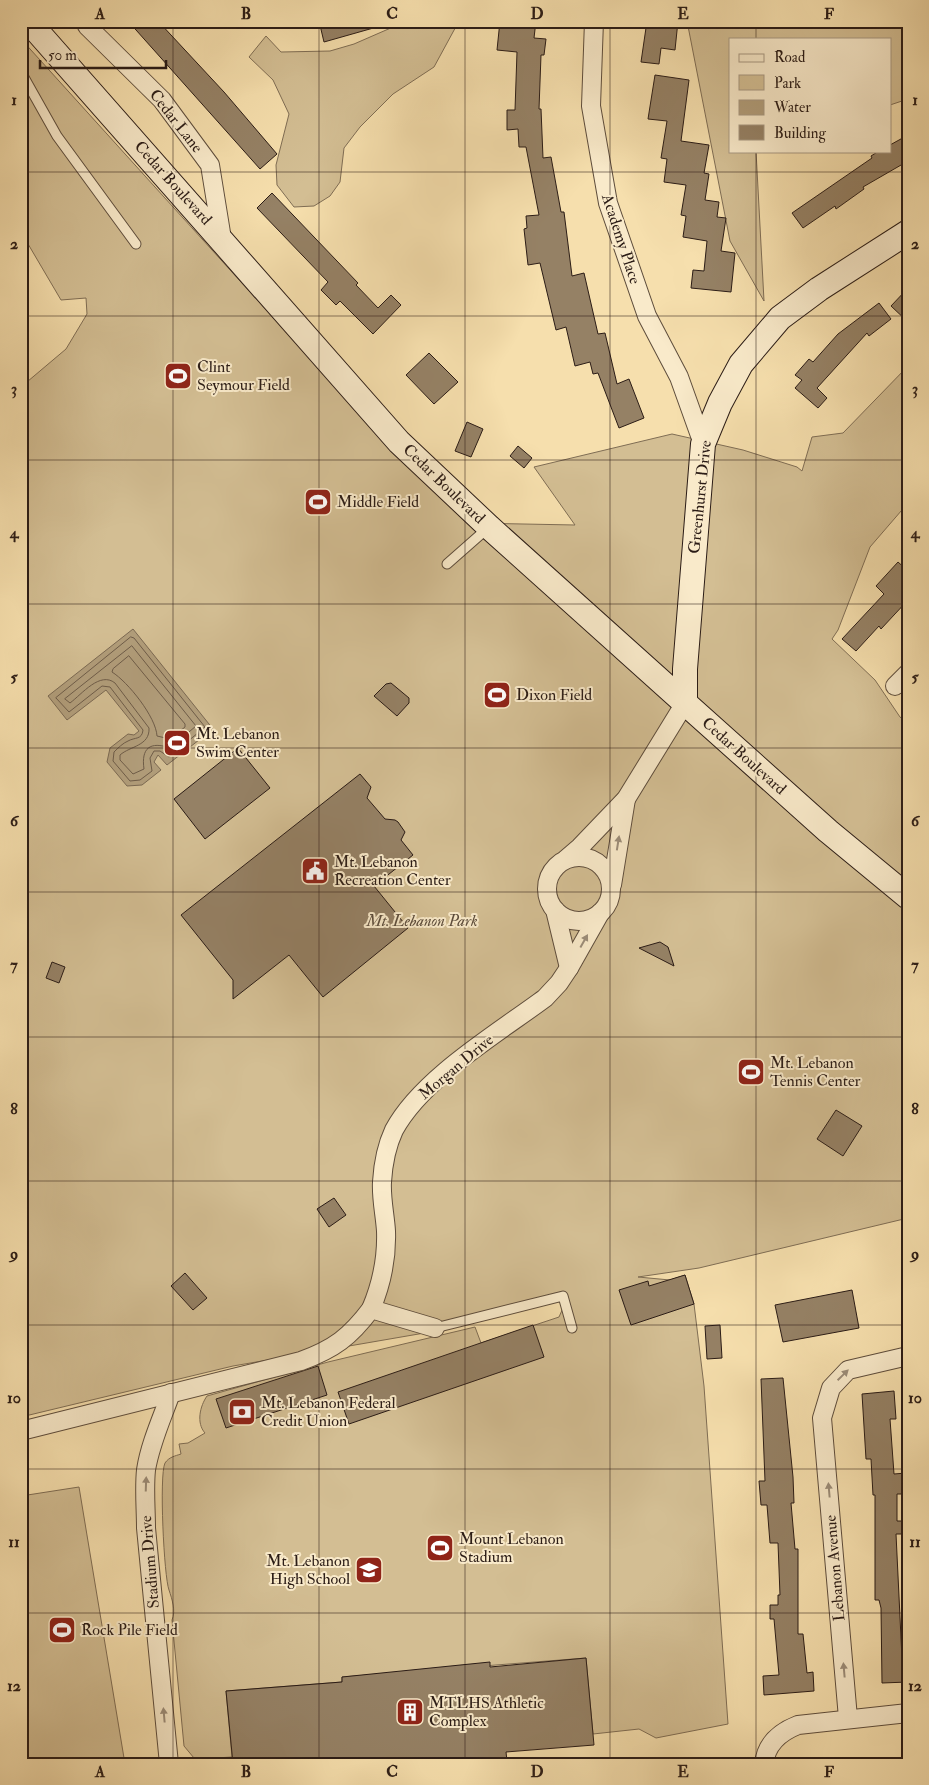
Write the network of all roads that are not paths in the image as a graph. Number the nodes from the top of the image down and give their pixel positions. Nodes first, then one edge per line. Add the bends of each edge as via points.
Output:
1 (28, 21) edge
2 (594, 21) edge
3 (87, 26) dead end
4 (21, 72) edge
5 (908, 232) edge
6 (222, 239) junction
7 (136, 244) dead end
8 (703, 444) junction
9 (489, 527) junction
10 (447, 564) dead end
11 (908, 673) edge
12 (895, 686) dead end
13 (685, 703) junction
14 (626, 799) junction
15 (566, 859) junction
16 (611, 888) junction
17 (908, 897) edge
18 (555, 910) junction
19 (600, 913) junction
20 (569, 968) junction
21 (371, 1308) junction
22 (435, 1328) joint
23 (572, 1328) dead end
24 (908, 1356) edge
25 (171, 1393) junction
26 (21, 1431) edge
27 (908, 1713) edge
28 (848, 1718) junction
29 (169, 1764) edge
30 (764, 1764) edge

1 - 6 street, Cedar Boulevard
2 - 8 street, Academy Place via 591,106 608,203 646,316 679,377
3 - 6 street, Cedar Lane via 162,100 210,165
4 - 7 lane via 56,136
5 - 8 street, Greenhurst Drive via 780,318 741,364
6 - 9 street, Cedar Boulevard via 400,442
8 - 13 street, Greenhurst Drive
9 - 10 lane
9 - 13 street, Cedar Boulevard
11 - 12 street
13 - 14 street
13 - 17 street, Cedar Boulevard via 828,831
14 - 15 street
16 -> 14 street
15 - 16 street via 587,857 596,861 604,868
15 - 18 street via 554,868 548,881 547,892
16 - 19 street via 606,906
18 - 19 street via 572,920 592,918
18 - 20 street
20 -> 19 street, Morgan Drive
20 - 21 street, Morgan Drive via 545,998 432,1084 394,1130 386,1152 382,1182 385,1259 380,1286
21 - 22 street
21 - 25 street via 356,1329 322,1353 252,1375
22 - 23 lane via 563,1296
28 -> 24 street, Lebanon Avenue via 822,1418 831,1388 848,1370
25 - 26 street
29 -> 25 street, Stadium Drive via 146,1528 146,1470
27 - 28 street
28 - 30 street via 798,1725 786,1730 769,1747

